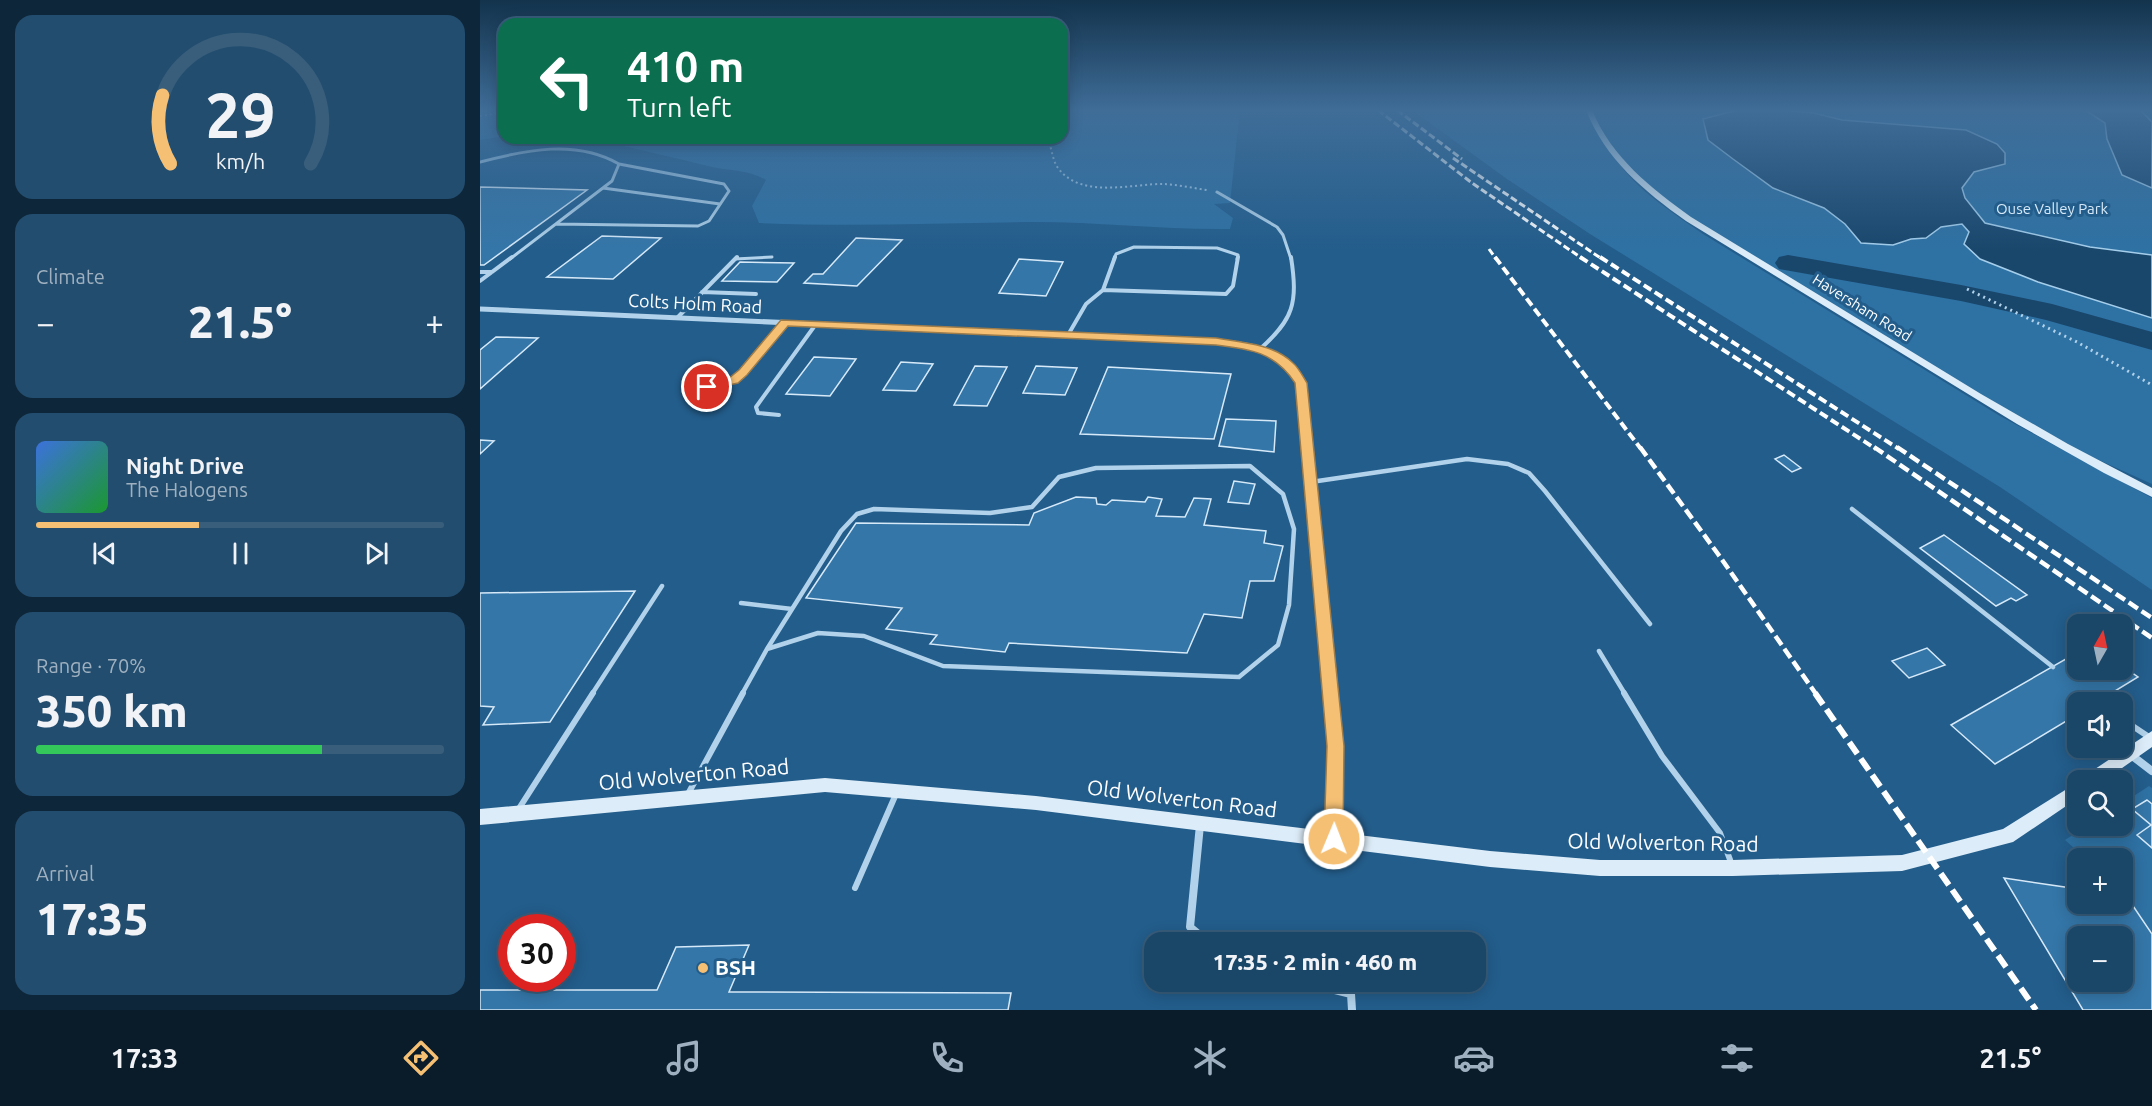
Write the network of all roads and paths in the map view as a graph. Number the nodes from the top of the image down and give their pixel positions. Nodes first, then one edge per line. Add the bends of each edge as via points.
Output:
1 (501, 157) edge
2 (610, 157) edge
3 (1054, 157) edge
4 (1618, 157) edge
5 (480, 162) edge
6 (619, 164) junction
7 (603, 188) junction
8 (1217, 192) joint
9 (720, 204) junction
10 (554, 224) junction
11 (772, 257) dead end
12 (480, 272) edge
13 (492, 272) junction
14 (480, 281) edge
15 (1967, 289) dead end
16 (1103, 290) junction
17 (702, 292) junction
18 (756, 294) dead end
19 (480, 309) edge
20 (677, 318) junction
21 (785, 323) junction
22 (816, 324) junction
23 (1068, 335) junction
24 (1260, 350) junction
25 (2152, 385) edge
26 (707, 387) dead end
27 (779, 416) dead end
28 (1311, 482) junction
29 (2152, 493) edge
30 (1852, 509) dead end
31 (662, 586) dead end
32 (741, 603) dead end
33 (792, 609) junction
34 (1650, 624) dead end
35 (767, 649) junction
36 (1599, 651) dead end
37 (2053, 667) dead end
38 (2133, 726) edge
39 (2151, 738) edge
40 (2133, 752) edge
41 (2133, 756) edge
42 (2124, 758) edge
43 (2107, 770) edge
44 (2152, 771) edge
45 (897, 792) junction
46 (2067, 796) edge
47 (685, 799) junction
48 (514, 815) junction
49 (480, 817) edge
50 (1200, 825) junction
51 (1334, 839) junction
52 (1733, 868) junction
53 (855, 888) dead end
54 (1196, 932) edge
55 (1343, 992) edge
56 (1352, 1010) edge

1 - 5 lane
2 - 6 lane
3 - 8 path via 1058,170 1093,187 1164,184
4 - 29 street, Haversham Road via 1681,212 1898,348
6 - 7 lane via 612,181
6 - 9 lane via 724,184 729,191
7 - 9 lane
7 - 10 lane
8 - 24 lane via 1276,227 1286,238 1291,255 1288,320
9 - 10 lane via 709,221 698,226
10 - 13 lane
11 - 17 lane via 737,257
12 - 13 lane
13 - 14 lane
15 - 25 path via 2077,342
16 - 16 lane via 1226,294 1233,286 1238,255 1217,248 1134,247 1116,254
16 - 23 lane via 1092,296 1076,316
17 - 18 lane
17 - 20 lane
19 - 20 street, Colts Holm Road
20 - 21 street, Colts Holm Road
21 - 22 street, Colts Holm Road
21 - 26 lane via 743,373 734,380
22 - 23 street, Colts Holm Road
22 - 27 lane via 756,407 758,413
23 - 24 street, Colts Holm Road via 1216,342
24 - 28 street, Colts Holm Road via 1290,366 1301,383
28 - 34 lane via 1467,459 1520,467 1545,491
28 - 51 street, Colts Holm Road via 1335,746
30 - 37 lane
31 - 48 lane
32 - 33 lane
33 - 35 lane
33 - 35 lane via 841,531 857,514 874,509 990,513 1032,507 1059,477 1095,468 1250,466 1283,494 1294,529 1289,605 1278,645 1239,676 943,666 864,636 818,633
35 - 47 lane
36 - 52 lane via 1662,756 1720,833
38 - 39 lane
39 - 40 street
41 - 44 street
42 - 43 street
45 - 47 street, Old Wolverton Road via 825,785
45 - 50 street, Old Wolverton Road via 1036,803
45 - 53 lane
46 - 52 street, Old Wolverton Road via 2007,836 1922,859 1902,863
47 - 48 street, Old Wolverton Road
48 - 49 street, Old Wolverton Road
50 - 51 street, Old Wolverton Road
50 - 54 street via 1190,927
51 - 52 street, Old Wolverton Road via 1600,868
55 - 56 street via 1351,994

